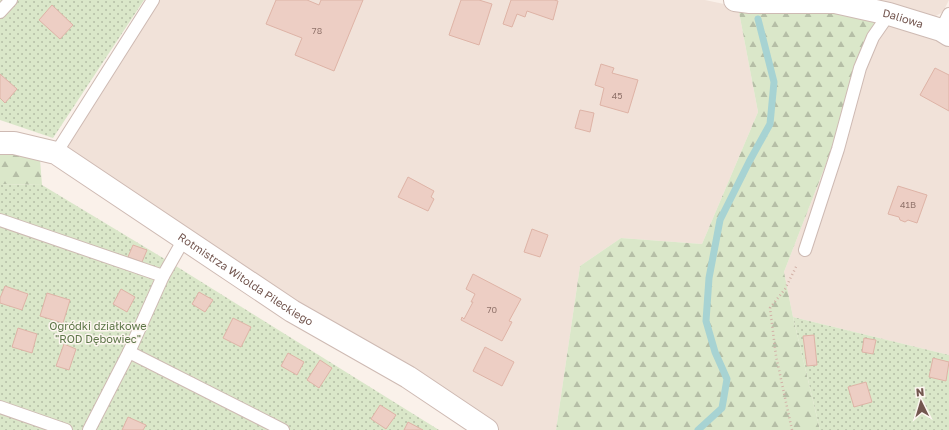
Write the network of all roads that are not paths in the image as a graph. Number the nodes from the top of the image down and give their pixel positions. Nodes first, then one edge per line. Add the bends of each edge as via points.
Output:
1 (11, 0) edge
2 (153, 0) edge
3 (735, 0) edge
4 (0, 12) edge
5 (890, 14) junction
6 (946, 26) edge
7 (0, 142) edge
8 (56, 153) junction
9 (0, 220) edge
10 (184, 239) junction
11 (805, 250) road end
12 (163, 276) junction
13 (130, 352) junction
14 (0, 407) edge
15 (66, 430) edge
16 (89, 430) edge
17 (283, 430) edge
18 (486, 430) edge

1 - 4 lane
2 - 8 lane
3 - 5 street, Daliowa via 835,2
5 - 6 street, Daliowa
5 - 11 lane via 873,37 860,68 838,149
7 - 8 street, Rotmistrza Witolda Pileckiego
8 - 10 street, Rotmistrza Witolda Pileckiego
9 - 12 lane
10 - 12 lane
10 - 18 street, Rotmistrza Witolda Pileckiego via 292,311 408,378
12 - 13 lane
13 - 16 lane
13 - 17 lane
14 - 15 lane

